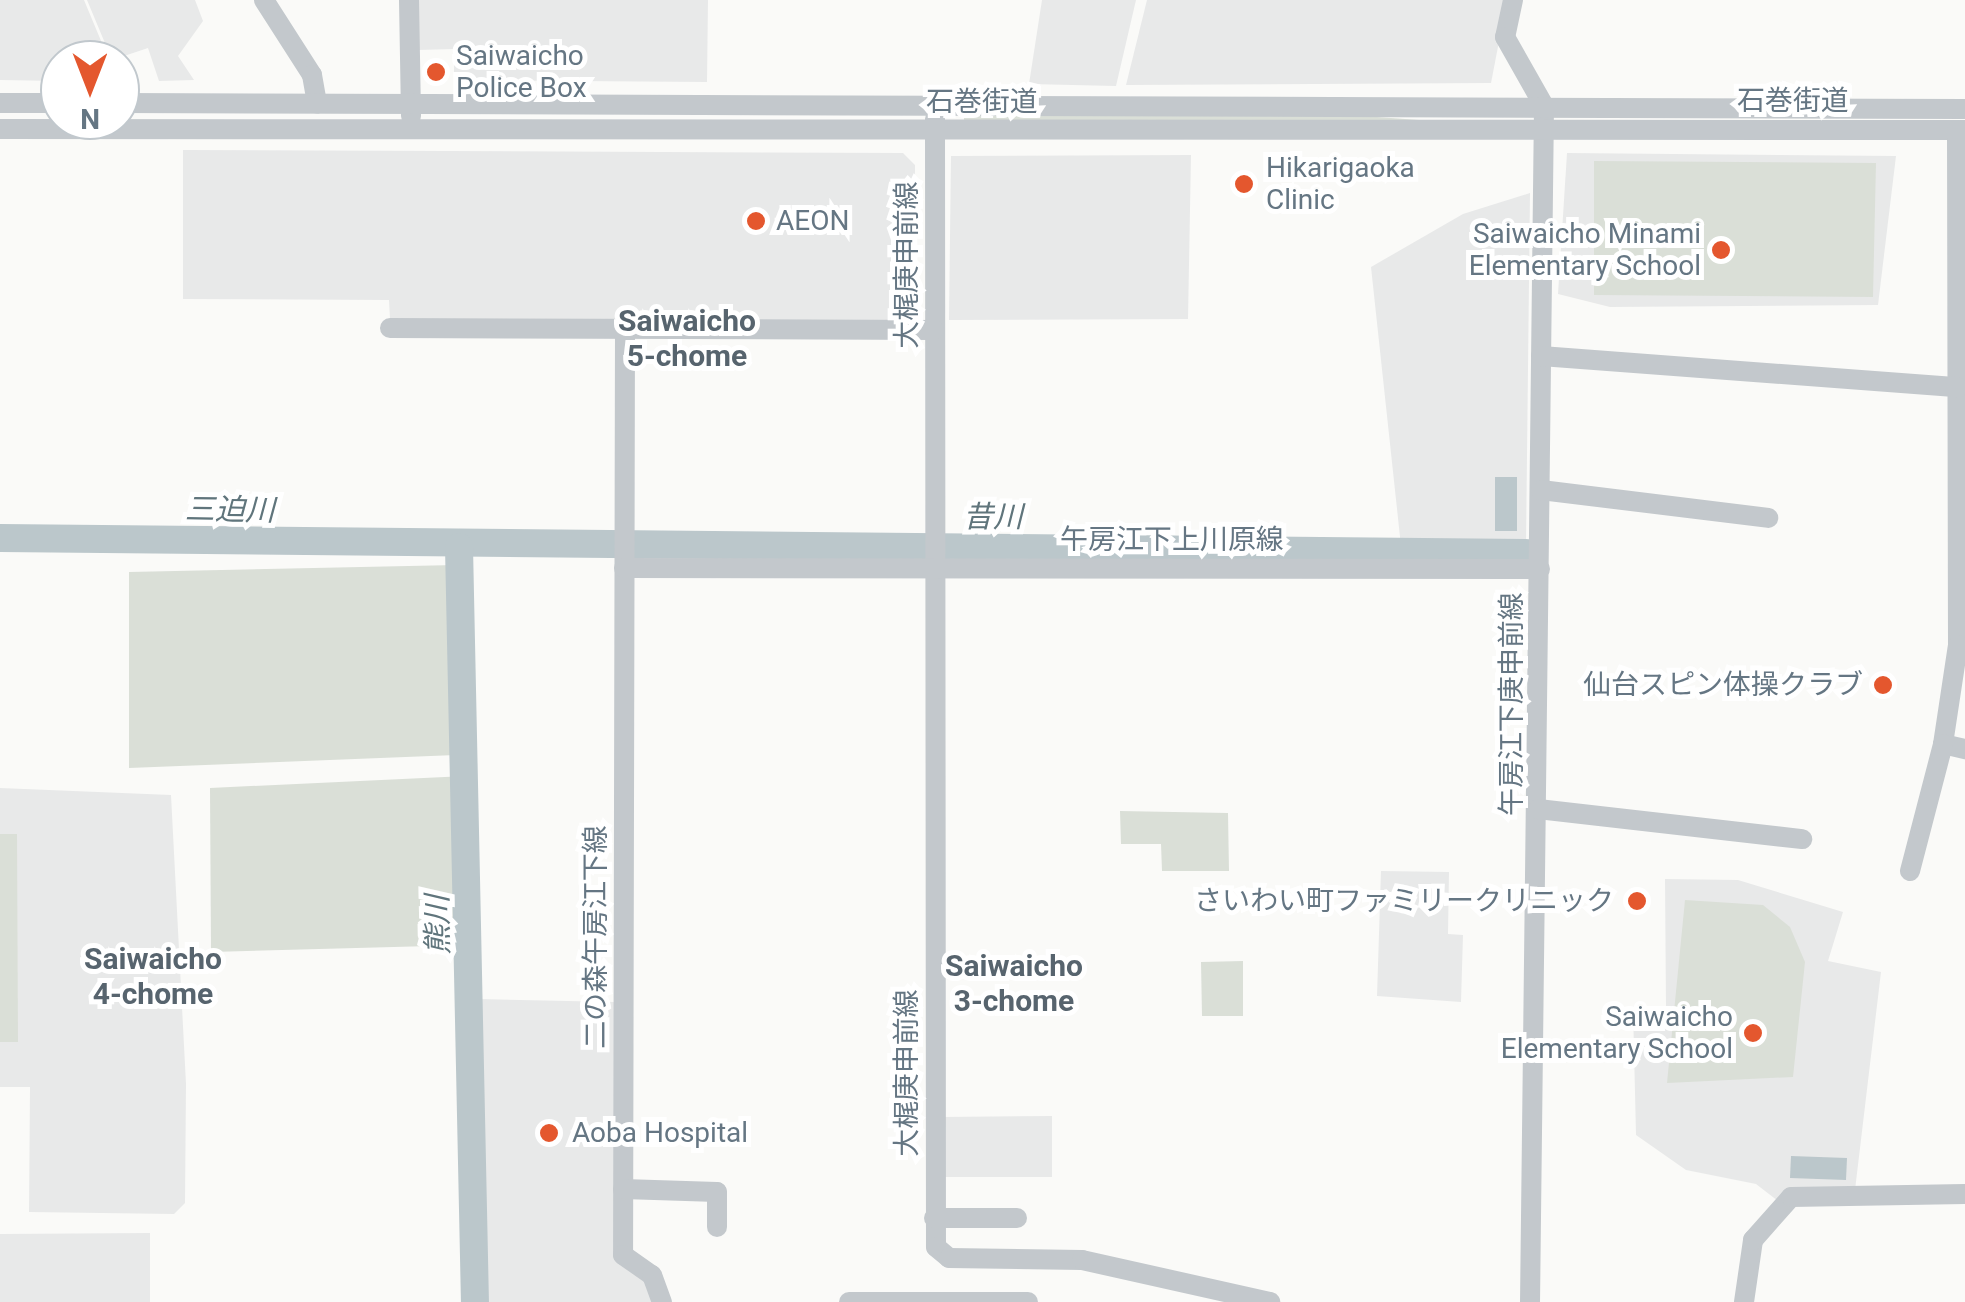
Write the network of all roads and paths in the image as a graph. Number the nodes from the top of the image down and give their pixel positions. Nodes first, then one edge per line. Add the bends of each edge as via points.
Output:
1 (264, 0) edge
2 (409, 0) edge
3 (1513, 0) edge
4 (0, 103) edge
5 (40, 103) edge
6 (140, 103) edge
7 (317, 104) junction
8 (411, 104) junction
9 (935, 106) junction
10 (1544, 106) junction
11 (1965, 108) edge
12 (0, 128) edge
13 (411, 128) junction
14 (935, 130) junction
15 (1544, 130) junction
16 (1961, 130) edge
17 (390, 328) dead end
18 (625, 329) junction
19 (934, 330) junction
20 (1963, 340) edge
21 (1542, 356) junction
22 (1958, 387) junction
23 (1541, 490) junction
24 (1768, 518) dead end
25 (625, 554) junction
26 (936, 555) junction
27 (1540, 569) junction
28 (1943, 744) junction
29 (1965, 748) edge
30 (1538, 809) junction
31 (1802, 838) dead end
32 (1910, 871) dead end
33 (622, 1189) junction
34 (1965, 1194) edge
35 (934, 1218) junction
36 (1016, 1218) dead end
37 (717, 1226) dead end
38 (662, 1302) edge
39 (848, 1302) edge
40 (1028, 1302) edge
41 (1270, 1302) edge
42 (1530, 1302) edge
43 (1744, 1302) edge

1 - 7 street via 312,75
2 - 8 street
3 - 10 street via 1505,36
4 - 5 street
6 - 7 street, 石巻街道
7 - 8 street, 石巻街道
8 - 9 street, 石巻街道
8 - 13 street
9 - 10 street, 石巻街道
9 - 14 street, 大梶庚申前線
10 - 11 street, 石巻街道
10 - 15 street, 午房江下庚申前線
12 - 13 street, 石巻街道
13 - 14 street, 石巻街道
14 - 15 street, 石巻街道
14 - 19 street, 大梶庚申前線
15 - 16 street, 石巻街道
15 - 21 street, 午房江下庚申前線
16 - 20 street
17 - 18 street
18 - 19 street
18 - 25 street, 二の森午房江下線
19 - 26 street, 大梶庚申前線
20 - 22 street
21 - 22 street
21 - 23 street, 午房江下庚申前線
22 - 28 street via 1956,682
23 - 24 street
23 - 27 street, 午房江下庚申前線
25 - 26 street, 午房江下上川原線
25 - 33 street, 二の森午房江下線
26 - 27 street, 午房江下上川原線
26 - 35 street, 大梶庚申前線
27 - 30 street, 午房江下庚申前線
28 - 29 street
28 - 32 street
30 - 31 street
30 - 42 street, 午房江下庚申前線
33 - 37 street via 718,1192
33 - 38 street, 二の森午房江下線 via 622,1255 652,1275
34 - 43 street via 1790,1197 1753,1240
35 - 36 street
35 - 41 street, 大梶庚申前線 via 936,1247 949,1258 1082,1260
39 - 40 street

